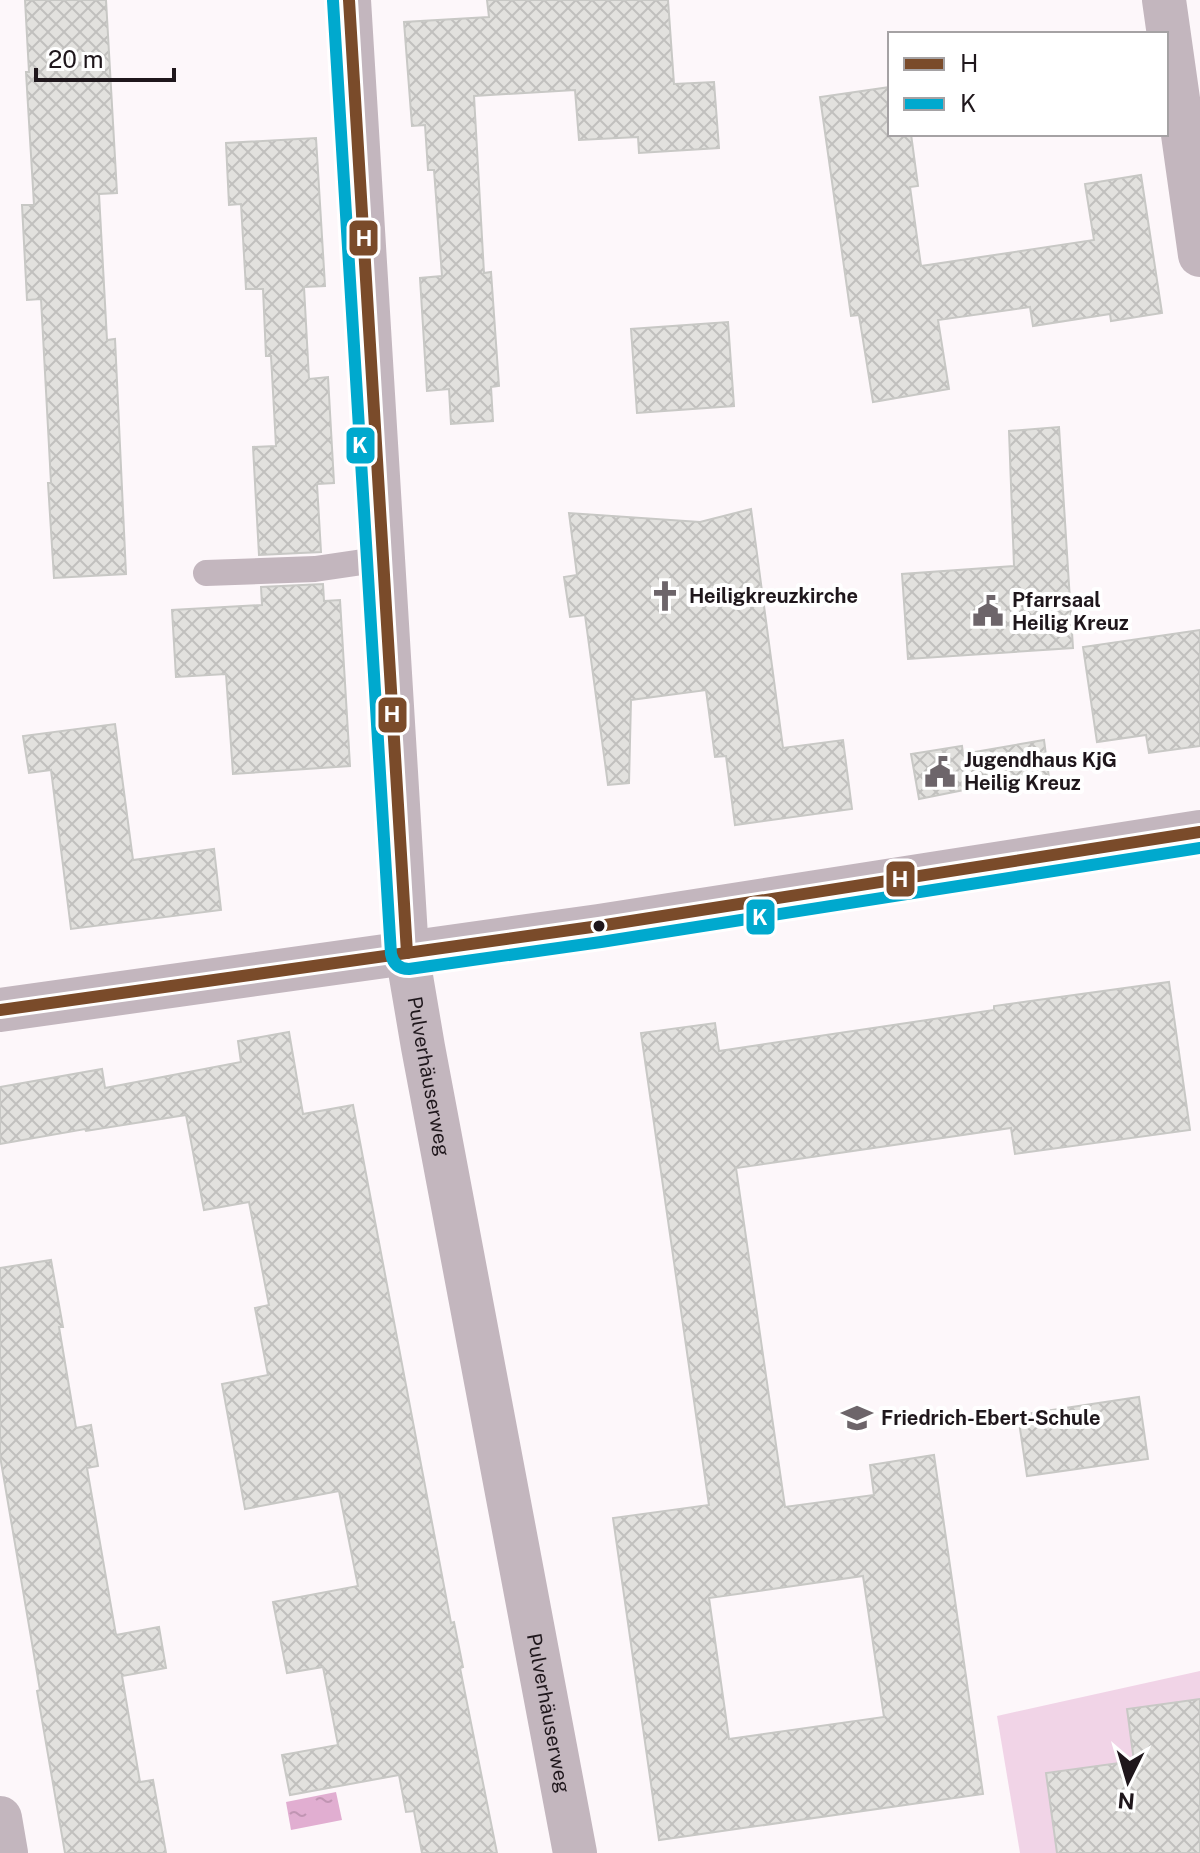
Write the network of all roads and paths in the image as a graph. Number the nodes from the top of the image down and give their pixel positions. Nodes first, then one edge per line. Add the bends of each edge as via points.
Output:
1 (349, 0) edge
2 (1164, 0) edge
3 (1200, 255) edge
4 (383, 559) junction
5 (206, 573) dead end
6 (1200, 832) edge
7 (407, 953) junction
8 (0, 1010) edge
9 (0, 1818) edge
10 (6, 1853) edge
11 (575, 1853) edge

1 - 4 street, Pulverhäuserweg
2 - 3 street
4 - 5 lane via 315,569
4 - 7 street, Pulverhäuserweg
6 - 7 street
7 - 8 street
7 - 11 street, Pulverhäuserweg
9 - 10 street

